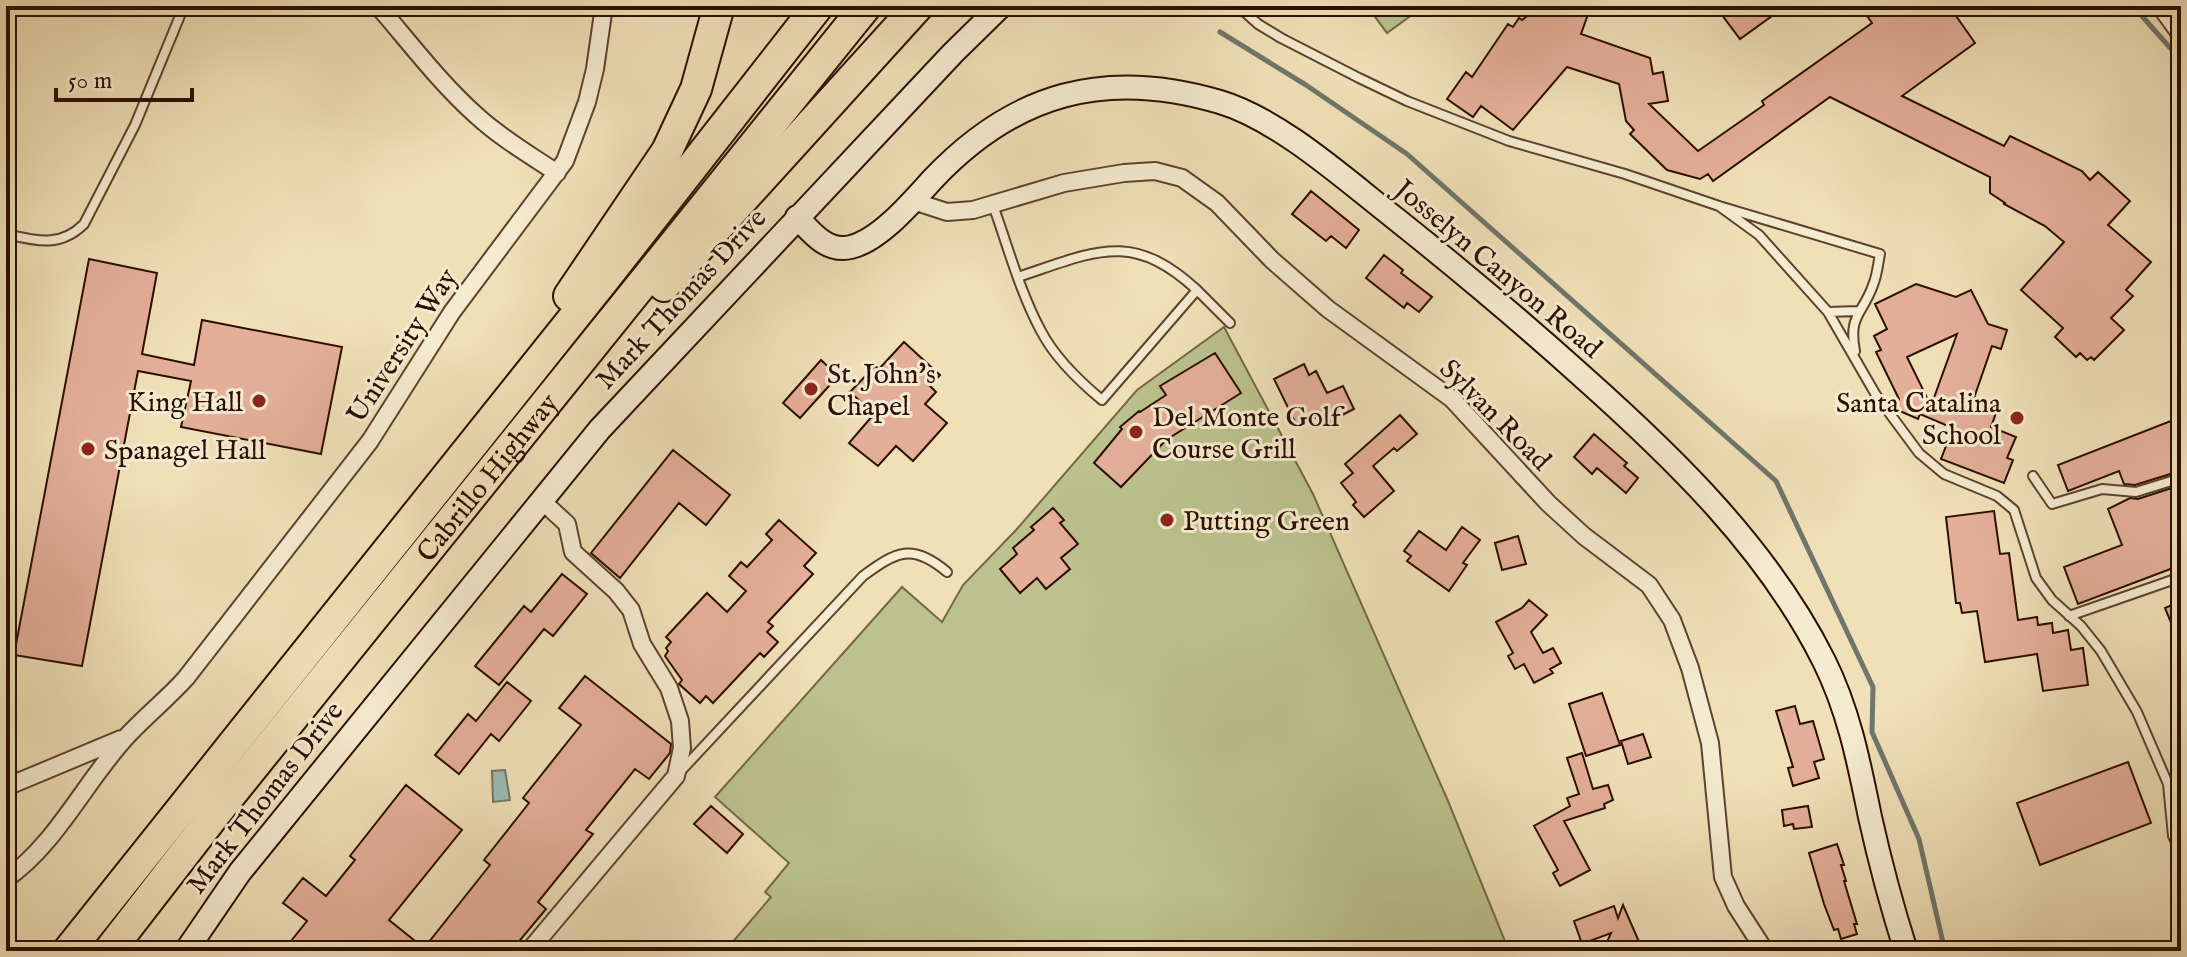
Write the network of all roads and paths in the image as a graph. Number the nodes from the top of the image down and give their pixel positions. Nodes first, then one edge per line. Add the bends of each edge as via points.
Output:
1 (184, 6) edge
2 (378, 6) edge
3 (604, 6) edge
4 (719, 6) edge
5 (818, 6) edge
6 (866, 6) edge
7 (918, 6) edge
8 (1001, 6) edge
9 (1238, 6) edge
10 (2160, 6) edge
11 (2181, 35) edge
12 (557, 173) junction
13 (913, 201) junction
14 (993, 205) junction
15 (1719, 206) junction
16 (797, 217) junction
17 (6, 234) edge
18 (1018, 277) junction
19 (1197, 290) junction
20 (1858, 311) junction
21 (1828, 312) junction
22 (1230, 323) dead end
23 (1857, 362) junction
24 (564, 380) junction
25 (455, 468) junction
26 (2033, 476) dead end
27 (2181, 478) edge
28 (541, 500) junction
29 (947, 572) dead end
30 (2181, 577) edge
31 (6, 612) edge
32 (2069, 616) junction
33 (6, 650) edge
34 (129, 734) junction
35 (676, 776) junction
36 (2168, 784) junction
37 (6, 787) edge
38 (2181, 791) edge
39 (2181, 852) edge
40 (6, 879) edge
41 (143, 906) junction
42 (68, 951) edge
43 (109, 951) edge
44 (119, 951) edge
45 (186, 951) edge
46 (529, 951) edge
47 (1765, 951) edge
48 (1906, 951) edge

1 - 17 lane via 135,125 84,224 54,242
2 - 12 street via 478,118
3 - 12 street, University Way via 587,102
4 - 25 highway via 696,89 667,151
5 - 25 highway, Cabrillo Highway
6 - 24 highway, Cabrillo Highway
7 - 24 highway via 696,253
8 - 16 street, Mark Thomas Drive
9 - 15 lane via 1281,38 1407,101 1509,141
10 - 11 street
12 - 34 street, University Way via 452,312 370,441 323,503 186,678
13 - 14 street, Sylvan Road via 947,212
13 - 16 street, Josselyn Canyon Road via 851,247 831,247
13 - 48 street, Josselyn Canyon Road via 960,152 1011,116 1040,101 1111,86 1150,87 1220,102 1253,115 1340,175 1624,413 1709,500 1771,574 1824,661 1849,720
14 - 18 lane
14 - 47 street, Sylvan Road via 1064,183 1124,173 1155,171 1182,178 1217,203 1328,309 1452,399 1548,503 1649,585 1681,642 1710,743 1723,877
15 - 20 lane via 1880,254 1873,287
15 - 21 lane via 1759,235
16 - 28 street, Mark Thomas Drive via 626,399
18 - 19 lane via 1087,256 1128,251 1162,262
18 - 19 lane via 1042,333 1102,400
19 - 22 lane
20 - 21 lane
20 - 23 lane via 1852,333
21 - 23 lane
23 - 32 lane via 1891,418 1933,467 2009,504 2036,578
24 - 41 highway, Cabrillo Highway
25 - 42 highway, Cabrillo Highway
26 - 27 lane via 2052,504 2102,489 2136,492
28 - 35 street via 567,524 573,552 631,610 680,721
28 - 45 street, Mark Thomas Drive via 240,872
29 - 35 lane via 925,556 908,552 891,555 863,576
30 - 32 lane
31 - 33 lane
32 - 36 lane via 2110,664
34 - 37 street
34 - 40 street via 63,820
35 - 46 street
36 - 38 lane
36 - 39 lane via 2173,836
41 - 43 highway, Cabrillo Highway
41 - 44 highway

